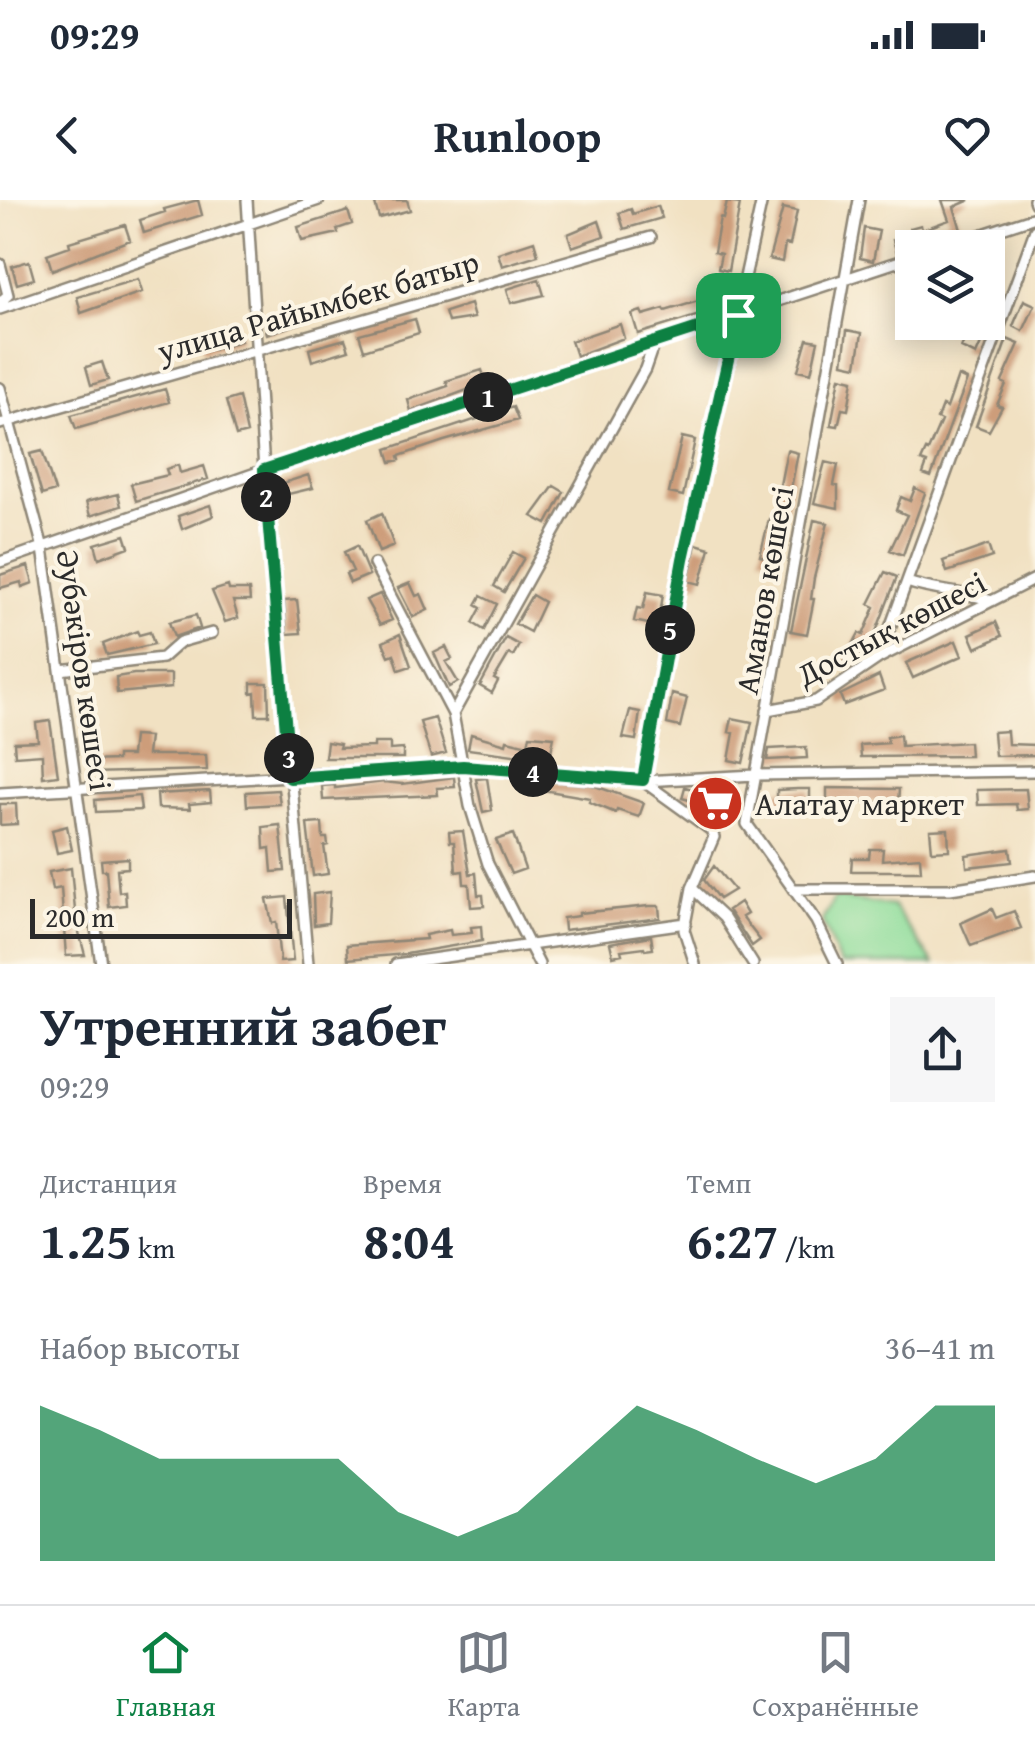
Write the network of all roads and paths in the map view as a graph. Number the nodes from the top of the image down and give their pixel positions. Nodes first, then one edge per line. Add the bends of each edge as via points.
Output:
1 (247, 200) edge
2 (319, 200) edge
3 (762, 200) edge
4 (859, 200) edge
5 (1035, 217) edge
6 (249, 224) junction
7 (996, 230) edge
8 (1035, 230) edge
9 (651, 236) dead end
10 (895, 263) edge
11 (0, 264) edge
12 (846, 279) junction
13 (0, 306) edge
14 (738, 315) junction
15 (654, 343) junction
16 (255, 351) junction
17 (0, 388) edge
18 (4, 423) edge
19 (264, 470) junction
20 (43, 548) junction
21 (0, 562) edge
22 (374, 564) dead end
23 (1033, 580) edge
24 (906, 582) junction
25 (1035, 594) edge
26 (992, 602) junction
27 (212, 633) dead end
28 (879, 658) junction
29 (60, 670) junction
30 (767, 710) junction
31 (453, 714) junction
32 (463, 766) junction
33 (1035, 771) edge
34 (755, 775) junction
35 (290, 778) junction
36 (643, 780) junction
37 (78, 791) junction
38 (0, 793) edge
39 (1035, 876) edge
40 (692, 888) junction
41 (792, 888) junction
42 (686, 923) junction
43 (529, 945) junction
44 (101, 964) edge
45 (308, 964) edge
46 (396, 964) edge
47 (539, 964) edge
48 (695, 964) edge
49 (753, 964) edge
50 (837, 964) edge

1 - 6 street
2 - 6 street
3 - 14 street
4 - 12 street, Аманов көшесі
5 - 7 street
6 - 13 street
6 - 16 street
8 - 24 street
9 - 16 street, улица Райымбек батыр
10 - 12 street
11 - 13 street via 8,296
12 - 14 street
12 - 30 street, Аманов көшесі
14 - 15 street
14 - 36 street via 683,559
15 - 19 street
15 - 31 street
16 - 18 street, улица Райымбек батыр
16 - 19 street
17 - 18 street, Әубәкіров көшесі
18 - 20 street, Әубәкіров көшесі
19 - 20 street
19 - 35 street
20 - 21 street
20 - 29 street, Әубәкіров көшесі
22 - 31 street
23 - 25 street
23 - 26 street, Достық көшесі
24 - 26 street
24 - 28 street
26 - 28 street, Достық көшесі
27 - 29 street via 180,642 162,658
28 - 30 street, Достық көшесі via 816,701
29 - 37 street, Әубәкіров көшесі
30 - 34 street, Аманов көшесі
31 - 32 street
32 - 35 street
32 - 36 street
32 - 43 street via 488,864
33 - 34 street
34 - 36 street
34 - 41 street, Аманов көшесі via 748,829
35 - 37 street
35 - 45 street
36 - 40 street via 711,830 714,837
37 - 38 street
37 - 44 street, Әубәкіров көшесі
39 - 41 street via 950,889
40 - 42 street
40 - 49 street via 724,918
41 - 50 street, Аманов көшесі
42 - 43 street
42 - 48 street
43 - 46 street
43 - 47 street

